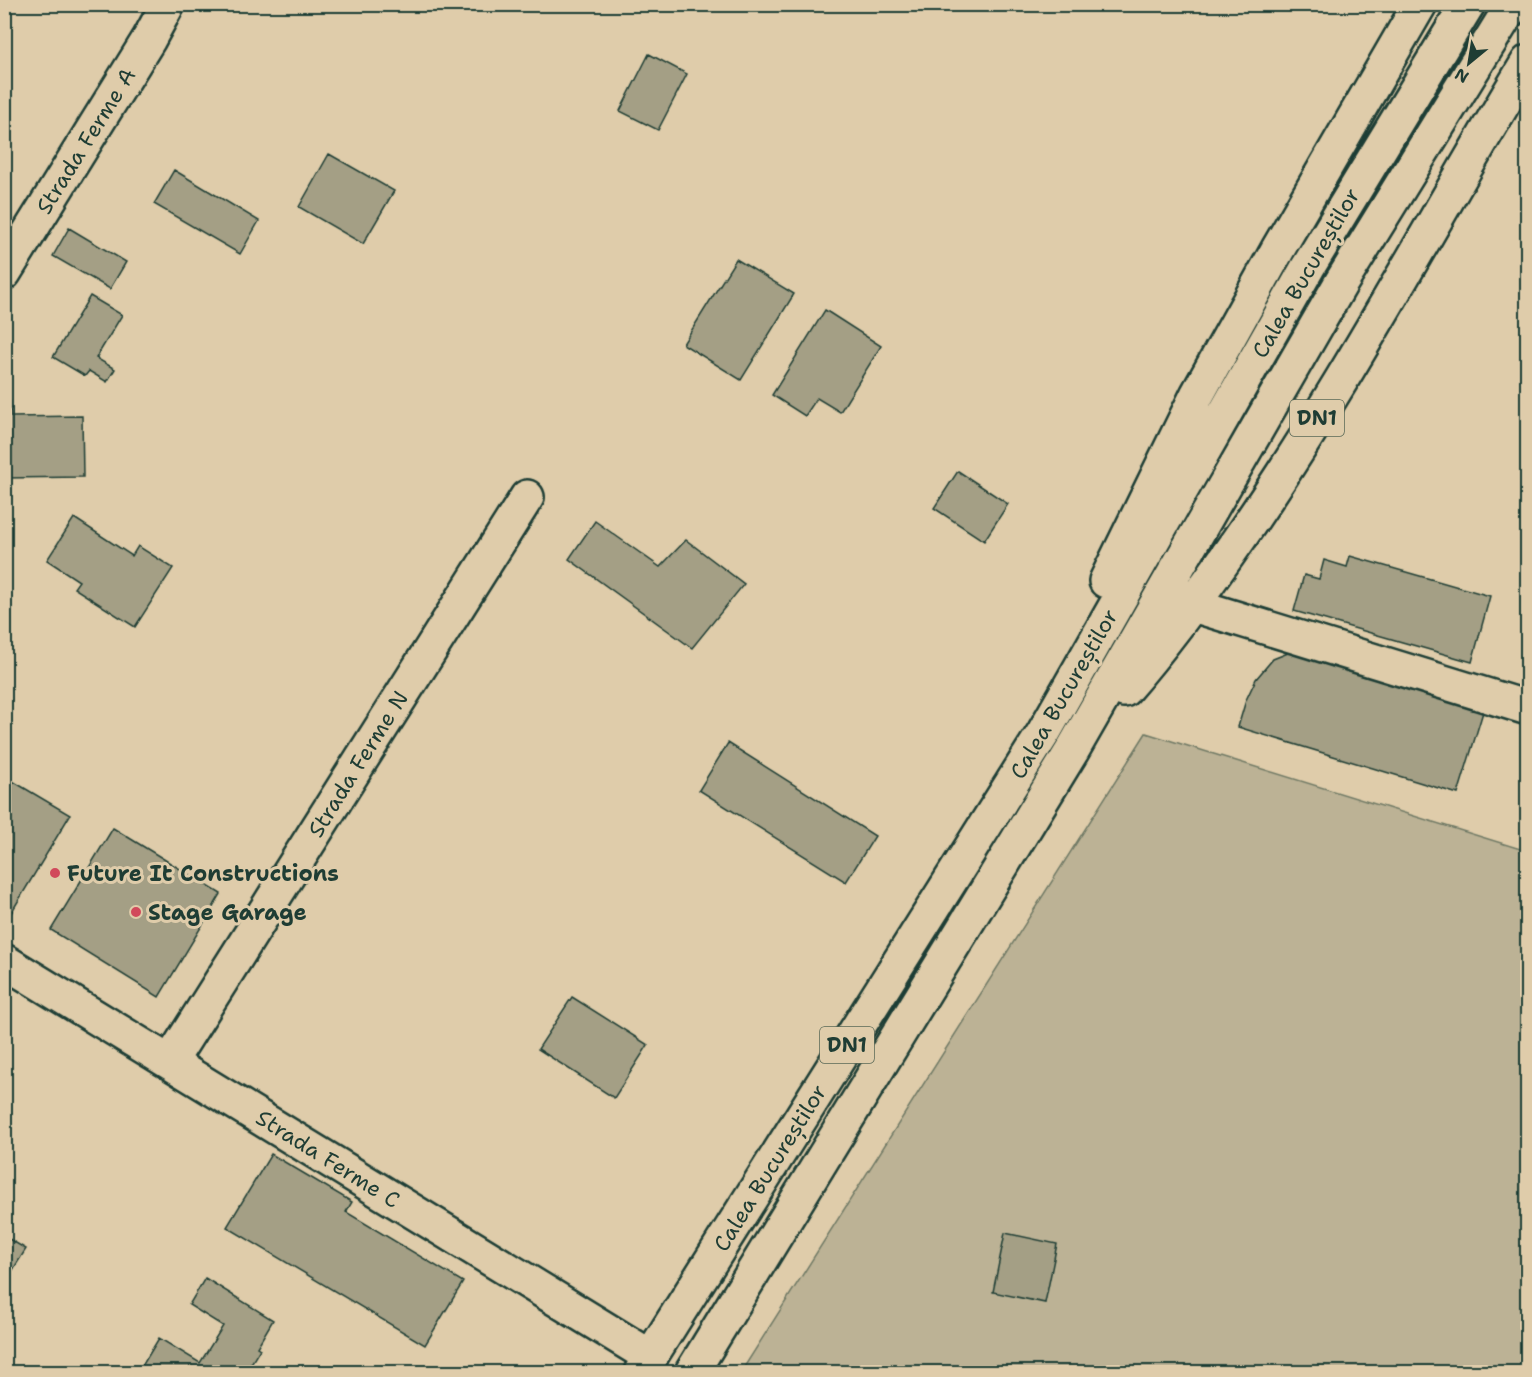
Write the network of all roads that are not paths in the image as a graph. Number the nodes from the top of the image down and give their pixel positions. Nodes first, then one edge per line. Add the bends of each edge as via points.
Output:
1 (168, 4) edge
2 (1420, 4) edge
3 (1468, 4) edge
4 (1512, 4) edge
5 (1527, 62) edge
6 (4, 273) edge
7 (527, 497) dead end
8 (1193, 605) junction
9 (1527, 708) edge
10 (1044, 732) junction
11 (1072, 751) junction
12 (4, 961) edge
13 (170, 1062) junction
14 (646, 1365) edge
15 (692, 1372) edge

1 - 6 main road, Strada Ferme A
2 - 10 main road, DN1 via 1197,395 1088,619
3 - 10 main road, Calea Bucureștilor / DN1 via 1308,267
4 - 11 main road, Calea Bucureștilor / DN1 via 1341,283
5 - 8 main road, DN1 via 1347,371 1277,483
7 - 13 main road, Strada Ferme N
8 - 9 main road
8 - 11 main road, DN1
10 - 14 main road, Calea Bucureștilor / DN1
11 - 15 main road, Calea Bucureștilor / DN1
12 - 13 main road, Strada Ferme C
13 - 14 main road, Strada Ferme C

